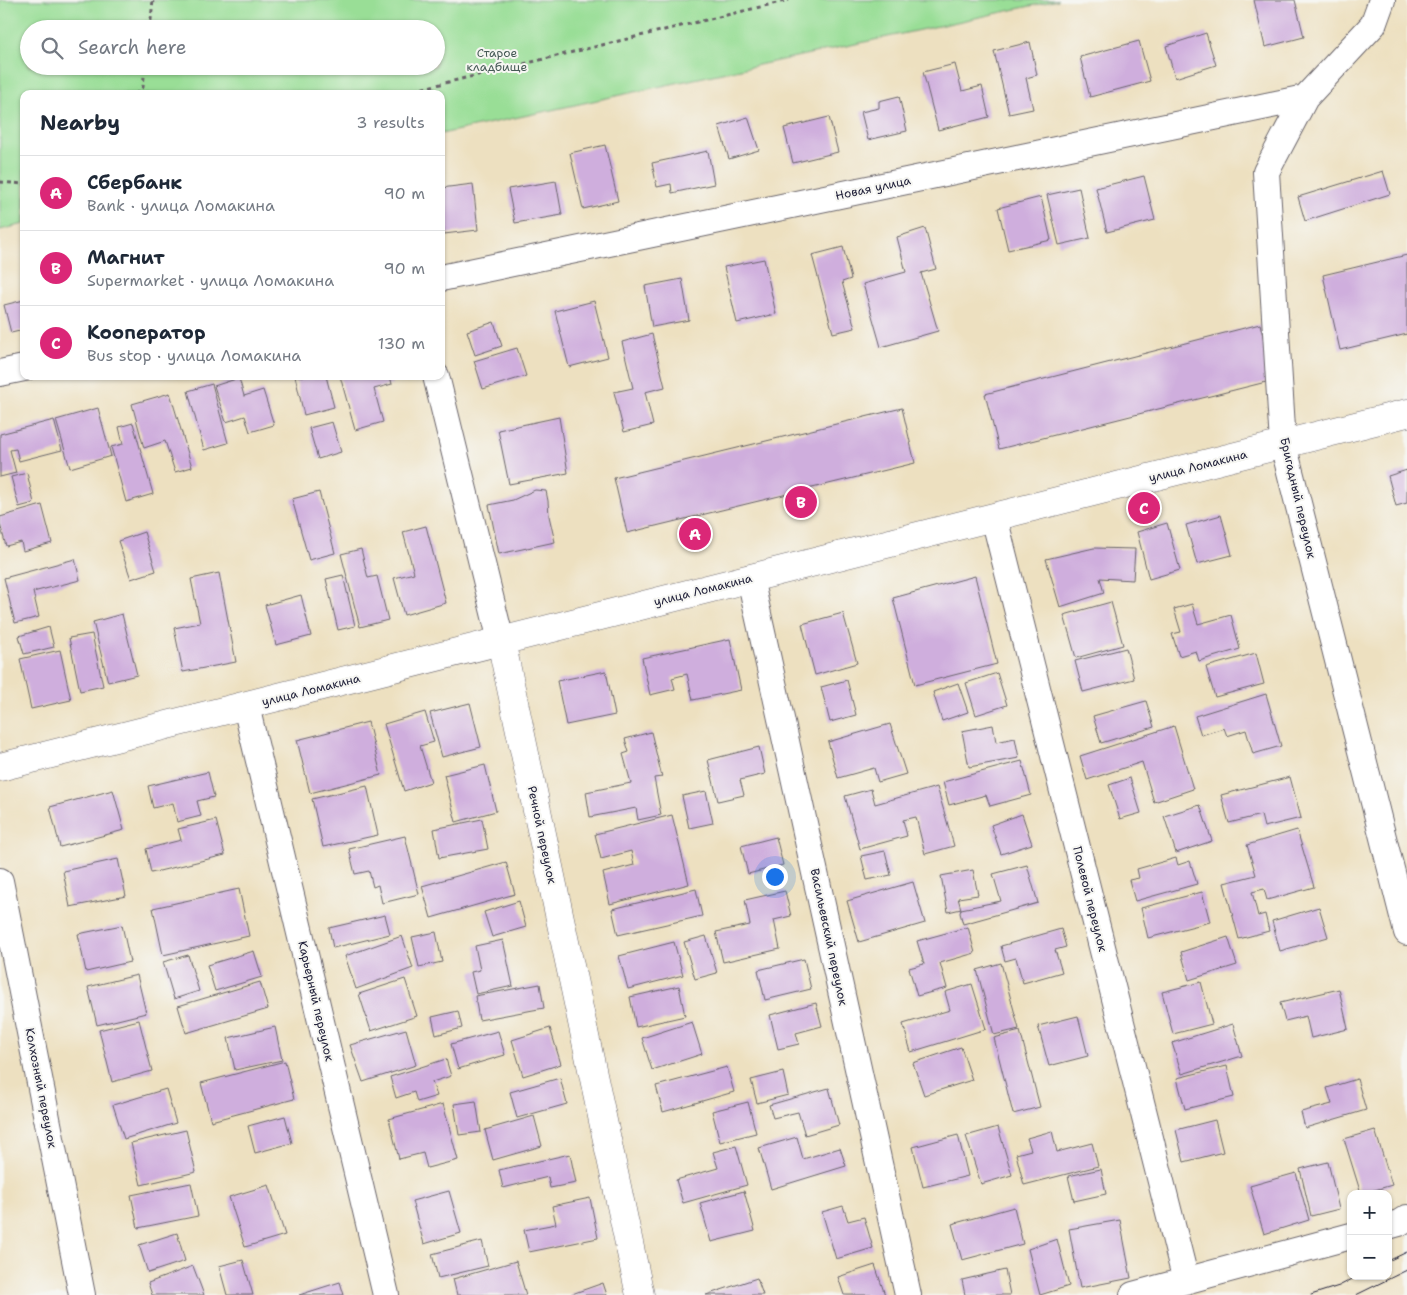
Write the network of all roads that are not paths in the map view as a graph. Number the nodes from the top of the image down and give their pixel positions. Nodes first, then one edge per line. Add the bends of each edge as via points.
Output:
1 (1382, 0) edge
2 (1305, 98) junction
3 (445, 277) edge
4 (20, 369) edge
5 (0, 373) edge
6 (437, 380) edge
7 (1407, 413) edge
8 (1283, 444) junction
9 (994, 517) junction
10 (750, 578) junction
11 (501, 641) junction
12 (246, 706) junction
13 (0, 767) edge
14 (1398, 858) edge
15 (0, 881) edge
16 (1407, 932) edge
17 (1407, 1218) edge
18 (1392, 1225) edge
19 (1347, 1237) edge
20 (1186, 1281) junction
21 (82, 1295) edge
22 (386, 1295) edge
23 (640, 1295) edge
24 (908, 1295) edge
25 (1133, 1295) edge

1 - 2 street, Бригадный переулок via 1373,25
2 - 3 street, Новая улица
2 - 8 street, Бригадный переулок via 1266,172
4 - 5 street
6 - 11 street, Речной переулок
7 - 8 main road, улица Ломакина
8 - 9 main road, улица Ломакина
8 - 14 street, Бригадный переулок
9 - 10 main road, улица Ломакина
9 - 20 street, Полевой переулок
10 - 11 main road, улица Ломакина
10 - 24 street, Васильевский переулок
11 - 12 main road, улица Ломакина
11 - 23 main road, Речной переулок
12 - 13 main road, улица Ломакина
12 - 22 street, Карьерный переулок
14 - 16 street, Бригадный переулок
15 - 21 street, Колхозный переулок
17 - 18 street
19 - 20 street
20 - 25 street

